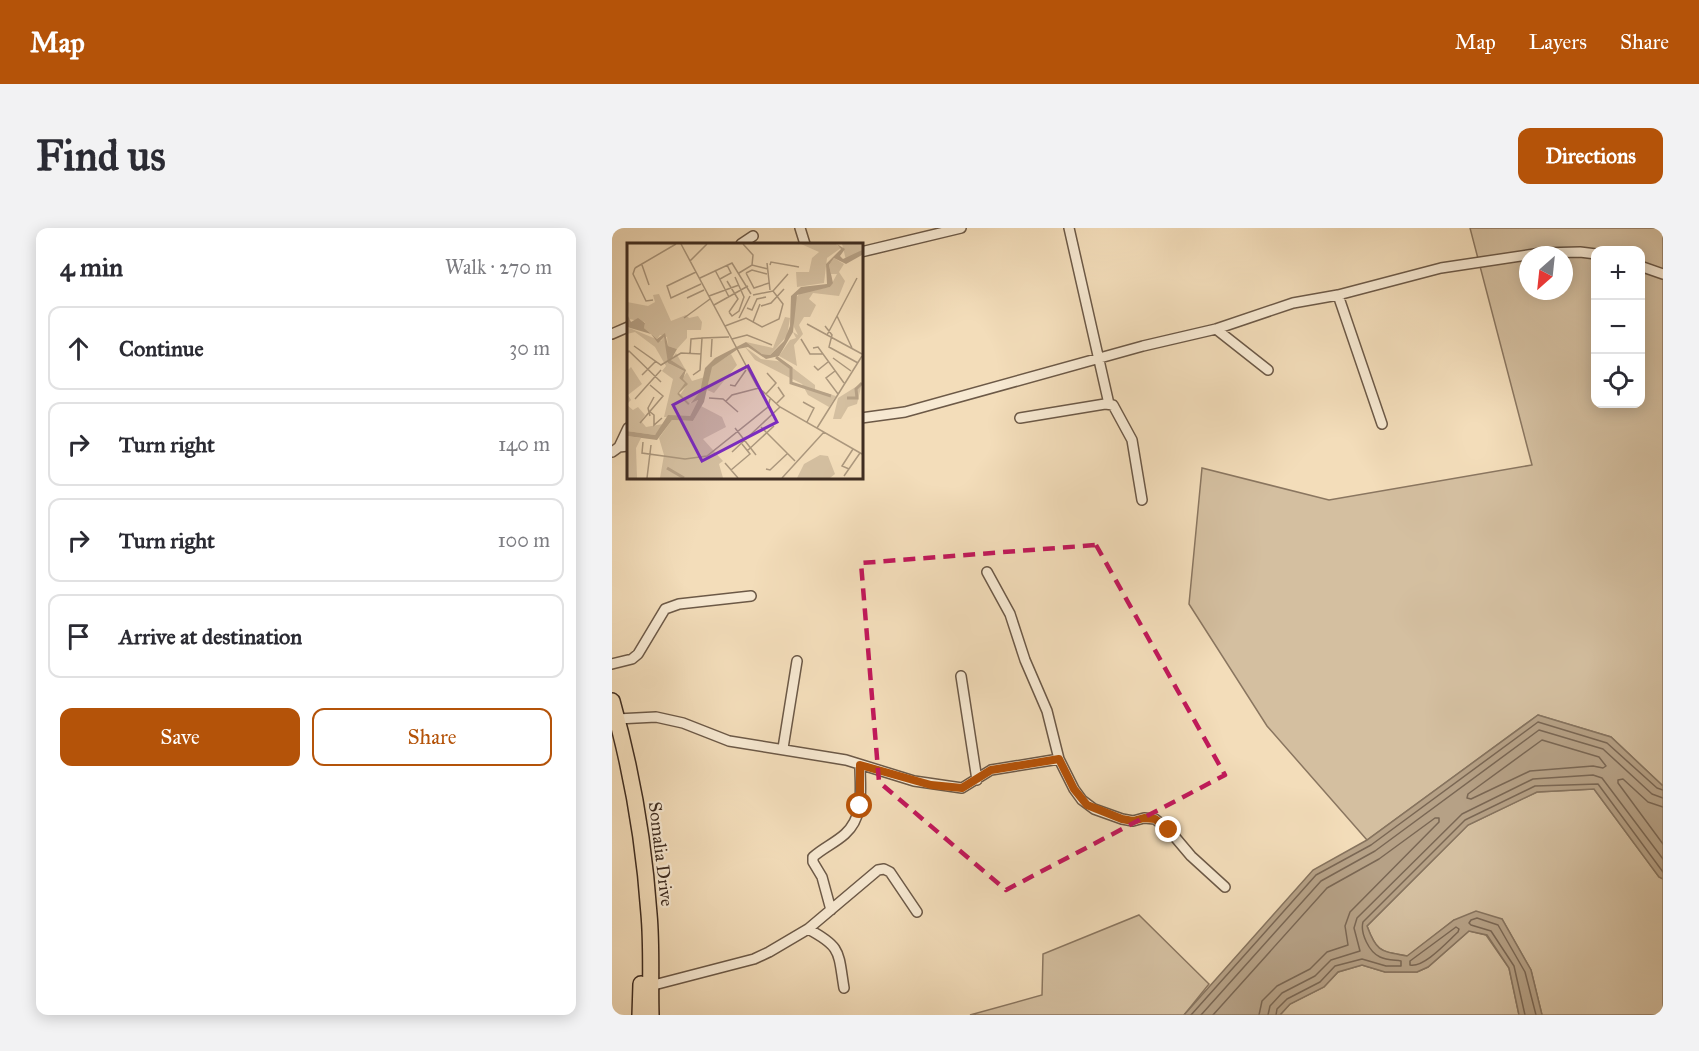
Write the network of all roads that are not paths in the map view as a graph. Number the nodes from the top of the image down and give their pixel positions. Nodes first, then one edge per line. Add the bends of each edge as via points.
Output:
1 (800, 228) edge
2 (961, 228) edge
3 (1069, 228) edge
4 (753, 236) dead end
5 (742, 243) edge
6 (805, 243) edge
7 (862, 252) edge
8 (1591, 253) edge
9 (1645, 267) edge
10 (1663, 274) edge
11 (1338, 296) junction
12 (627, 327) edge
13 (1216, 329) junction
14 (612, 334) edge
15 (1100, 358) junction
16 (1268, 370) dead end
17 (1109, 404) junction
18 (862, 418) edge
19 (1020, 418) dead end
20 (1382, 424) dead end
21 (627, 430) edge
22 (620, 448) edge
23 (1142, 500) dead end
24 (987, 572) dead end
25 (751, 596) dead end
26 (797, 661) dead end
27 (612, 664) edge
28 (961, 676) dead end
29 (612, 701) edge
30 (614, 722) edge
31 (783, 748) junction
32 (1059, 759) junction
33 (860, 765) junction
34 (977, 780) junction
35 (1226, 887) dead end
36 (831, 910) junction
37 (917, 912) dead end
38 (808, 929) junction
39 (650, 986) junction
40 (844, 988) dead end
41 (640, 1015) edge
42 (651, 1015) edge

1 - 6 street
2 - 7 street
3 - 15 street
4 - 5 street
8 - 11 street via 1541,253 1441,268
9 - 10 street
11 - 13 street via 1293,303
11 - 20 street
12 - 14 street
13 - 15 street
13 - 16 street
15 - 17 street
15 - 18 street via 905,412
17 - 19 street
17 - 23 street via 1132,440
21 - 22 street
24 - 32 street via 1010,614 1047,711
25 - 27 street via 665,609 638,654
26 - 31 street
28 - 34 street
29 - 30 main road, Somalia Drive
30 - 31 street via 656,717 684,723 729,741
30 - 39 main road, Somalia Drive via 627,752 643,848 650,916
30 - 41 main road, Somalia Drive via 634,844 640,910
31 - 33 street
32 - 34 street via 991,770
32 - 35 street via 1087,805 1122,819 1155,819
33 - 34 street via 931,785 962,788
33 - 36 street via 860,806 854,824 813,857
36 - 37 street via 872,874 884,869
36 - 38 street
38 - 39 street via 754,958
38 - 40 street via 838,951
39 - 42 main road, Somalia Drive

